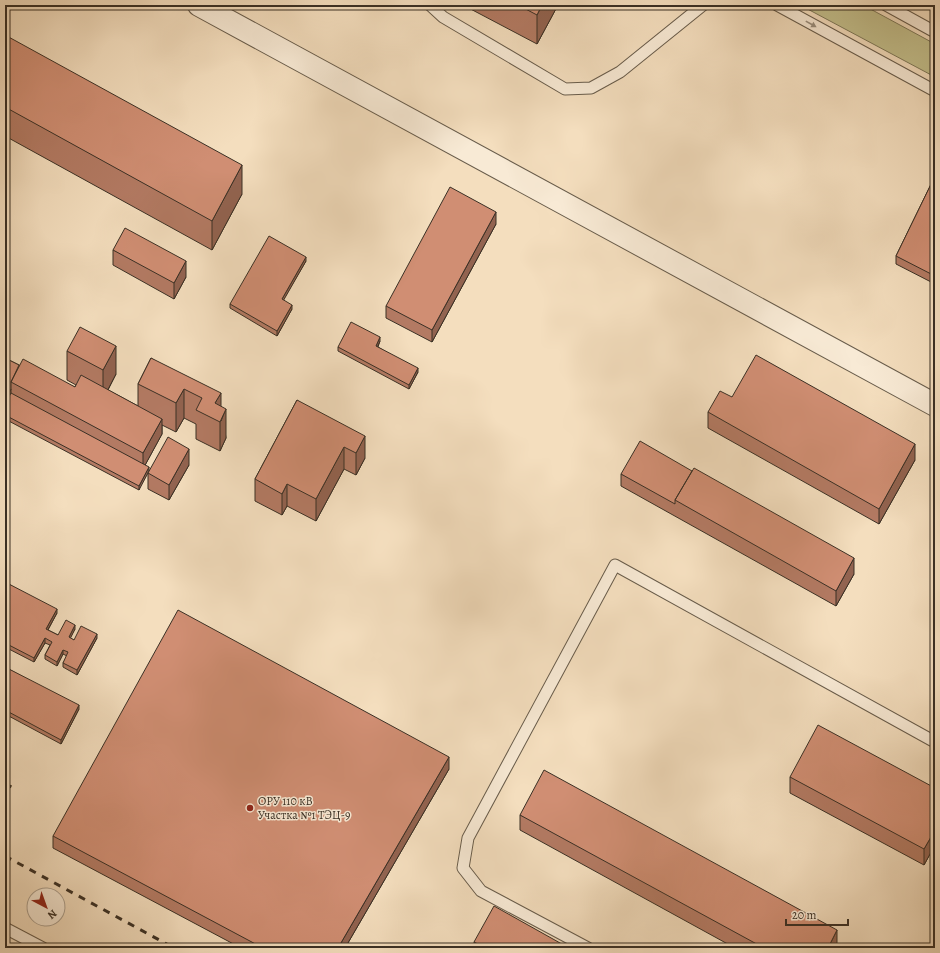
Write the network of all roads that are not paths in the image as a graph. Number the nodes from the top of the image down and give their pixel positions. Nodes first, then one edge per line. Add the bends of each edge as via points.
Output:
1 (199, 5) edge
2 (430, 5) edge
3 (703, 5) edge
4 (777, 5) edge
5 (886, 5) edge
6 (935, 32) edge
7 (935, 91) edge
8 (935, 405) edge
9 (935, 742) edge
10 (5, 928) edge
11 (43, 948) edge
12 (588, 948) edge

1 - 8 street
2 - 3 lane via 443,17 565,89 591,88 620,72
4 -> 7 lane
5 - 6 lane
9 - 12 lane via 615,565 468,838 463,868 481,892
10 - 11 lane

